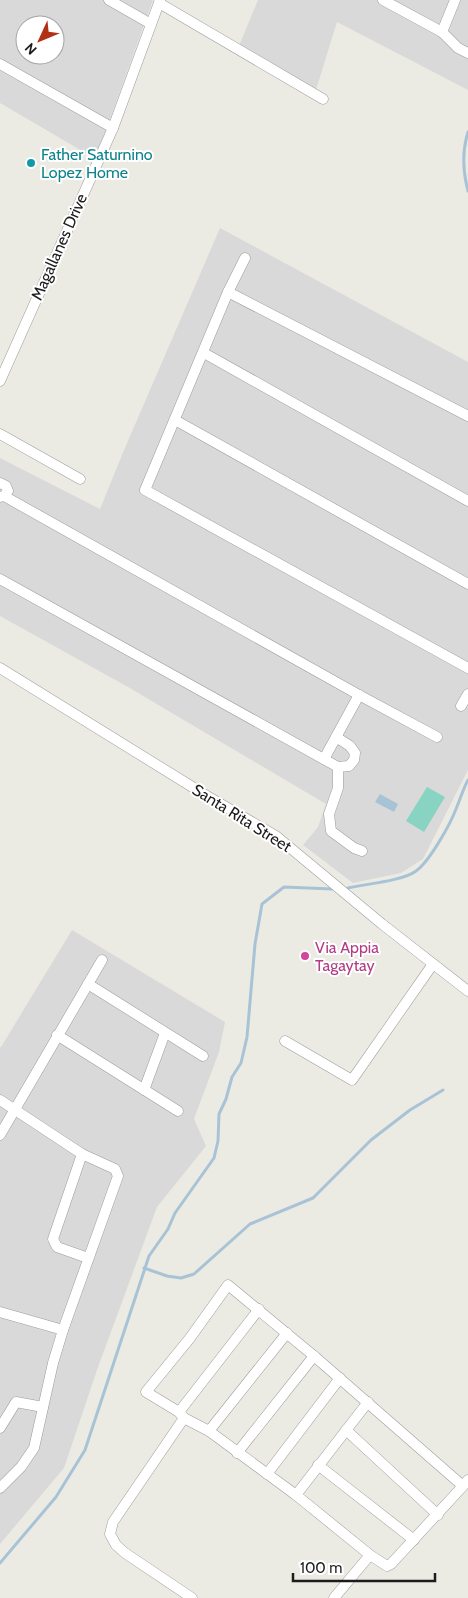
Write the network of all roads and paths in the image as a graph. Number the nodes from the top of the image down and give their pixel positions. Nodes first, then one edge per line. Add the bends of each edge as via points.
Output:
1 (109, 0) edge
2 (383, 0) edge
3 (455, 0) edge
4 (159, 1) edge
5 (151, 24) junction
6 (442, 32) junction
7 (468, 53) edge
8 (0, 64) edge
9 (323, 99) dead end
10 (113, 128) junction
11 (245, 258) dead end
12 (228, 292) junction
13 (204, 353) junction
14 (0, 381) edge
15 (468, 416) edge
16 (175, 420) junction
17 (0, 434) edge
18 (80, 479) dead end
19 (0, 483) edge
20 (1, 497) edge
21 (468, 501) edge
22 (0, 579) edge
23 (468, 584) edge
24 (0, 668) edge
25 (468, 668) edge
26 (468, 694) edge
27 (359, 695) junction
28 (461, 706) dead end
29 (336, 737) junction
30 (437, 737) dead end
31 (324, 759) junction
32 (338, 767) junction
33 (362, 851) dead end
34 (102, 960) dead end
35 (433, 964) junction
36 (88, 984) junction
37 (468, 991) edge
38 (165, 1033) junction
39 (57, 1036) junction
40 (284, 1041) dead end
41 (203, 1056) dead end
42 (144, 1090) junction
43 (0, 1100) edge
44 (14, 1109) junction
45 (178, 1111) dead end
46 (0, 1135) edge
47 (82, 1154) junction
48 (88, 1258) junction
49 (259, 1309) junction
50 (0, 1312) edge
51 (63, 1330) junction
52 (287, 1333) junction
53 (314, 1356) junction
54 (340, 1378) junction
55 (368, 1402) junction
56 (43, 1407) junction
57 (182, 1415) junction
58 (0, 1428) edge
59 (346, 1430) junction
60 (209, 1431) junction
61 (237, 1452) junction
62 (318, 1465) junction
63 (267, 1474) junction
64 (466, 1483) edge
65 (0, 1488) edge
66 (296, 1496) junction
67 (438, 1514) junction
68 (414, 1540) junction
69 (370, 1555) junction
70 (192, 1598) edge
71 (334, 1598) edge

1 - 5 street
2 - 6 street
3 - 6 street
4 - 5 street, Magallanes Drive
4 - 9 street
5 - 10 street, Magallanes Drive
6 - 7 street
8 - 10 street
10 - 14 street, Magallanes Drive
11 - 12 street
12 - 13 street
12 - 15 street
13 - 16 street
13 - 21 street
16 - 23 street
16 - 25 street via 145,490
17 - 18 street
19 - 20 street via 8,488
20 - 27 street
22 - 31 street
24 - 35 street, Santa Rita Street via 276,836
26 - 28 street
27 - 29 street
27 - 30 street
29 - 31 street
29 - 32 street via 355,753 349,766
31 - 32 street
32 - 33 street via 338,788 329,814 331,831
34 - 36 street
35 - 37 street, Santa Rita Street
35 - 40 street via 352,1080
36 - 38 street
36 - 39 street
38 - 41 street
38 - 42 street
39 - 42 street
39 - 44 street
42 - 45 street
43 - 44 street
44 - 46 street
44 - 47 street
47 - 48 street via 115,1169 118,1176
47 - 48 street via 53,1239 57,1247
48 - 51 street
49 - 52 street
49 - 57 street
49 - 57 street via 228,1285 146,1392
50 - 51 street
51 - 56 street
52 - 53 street
52 - 60 street
53 - 54 street
53 - 61 street
54 - 55 street
54 - 63 street
55 - 59 street
55 - 64 street
56 - 58 street via 16,1402
56 - 65 street via 34,1448
57 - 60 street
57 - 70 street via 113,1522 110,1534 125,1553
59 - 62 street
59 - 67 street
60 - 61 street
61 - 63 street
62 - 66 street
62 - 68 street
63 - 66 street
64 - 67 street
66 - 69 street
67 - 68 street
68 - 69 street via 387,1566
69 - 71 street

